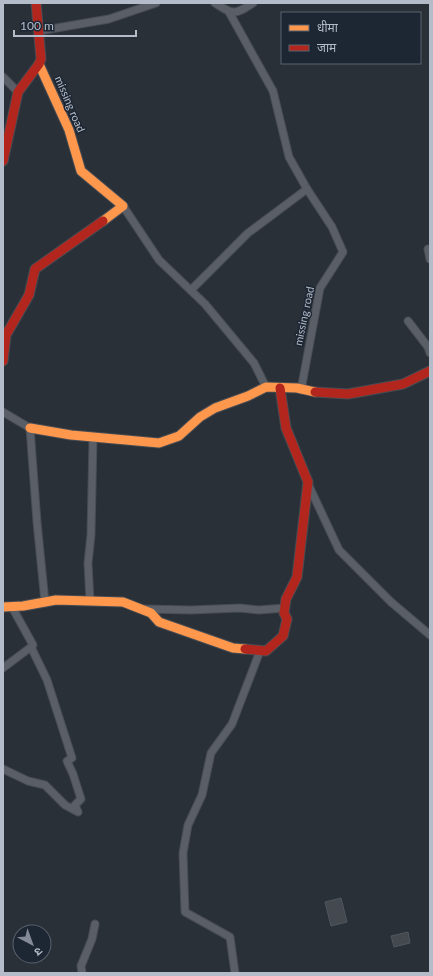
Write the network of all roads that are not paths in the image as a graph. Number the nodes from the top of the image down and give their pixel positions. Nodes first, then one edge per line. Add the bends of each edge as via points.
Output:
1 (36, 3) edge
2 (156, 3) edge
3 (215, 3) edge
4 (253, 3) edge
5 (228, 12) junction
6 (38, 31) junction
7 (40, 64) junction
8 (3, 77) edge
9 (18, 92) junction
10 (3, 161) edge
11 (307, 189) junction
12 (123, 206) junction
13 (428, 249) dead end
14 (430, 259) edge
15 (191, 290) junction
16 (408, 321) dead end
17 (430, 353) edge
18 (3, 361) edge
19 (430, 371) edge
20 (266, 387) junction
21 (280, 388) junction
22 (301, 390) junction
23 (3, 412) edge
24 (30, 428) junction
25 (93, 438) junction
26 (308, 482) junction
27 (90, 601) junction
28 (45, 602) junction
29 (8, 607) edge
30 (284, 608) junction
31 (144, 609) junction
32 (430, 635) edge
33 (33, 645) dead end
34 (260, 651) junction
35 (3, 668) edge
36 (3, 769) edge
37 (96, 924) dead end
38 (82, 973) edge
39 (235, 973) edge

1 - 6 street
2 - 6 street via 109,19
3 - 5 street
4 - 5 street via 241,11
5 - 11 street, missing road via 273,91 289,157
6 - 7 street
7 - 9 street
7 - 12 street, missing road via 70,130 81,171
8 - 9 street
9 - 10 street
11 - 15 street via 248,234
11 - 22 street, missing road via 332,227 343,252 320,288
12 - 15 street, missing road via 159,260
12 - 18 street via 35,269 29,295 6,335
13 - 14 street
15 - 20 street, missing road via 254,363
16 - 17 street
19 - 22 street via 403,384 376,390 348,394
20 - 21 street
20 - 25 street via 215,408 200,417 179,436 158,443
21 - 22 street
21 - 26 street via 286,428
23 - 24 street
24 - 25 street
24 - 28 street
25 - 27 street via 88,562
26 - 30 street via 297,577
26 - 32 street via 338,550 391,602
27 - 28 street
27 - 31 street via 123,602
28 - 29 street
29 - 33 street
30 - 31 street
30 - 34 street via 287,618 283,636 266,652
31 - 34 street via 160,622 233,648
34 - 39 street via 232,724 211,753 202,795 188,825 183,853 185,912 230,937
35 - 36 street via 31,647 47,680 72,758 67,761 80,799 75,805 78,812 66,805 45,785 28,781
37 - 38 street via 81,966

